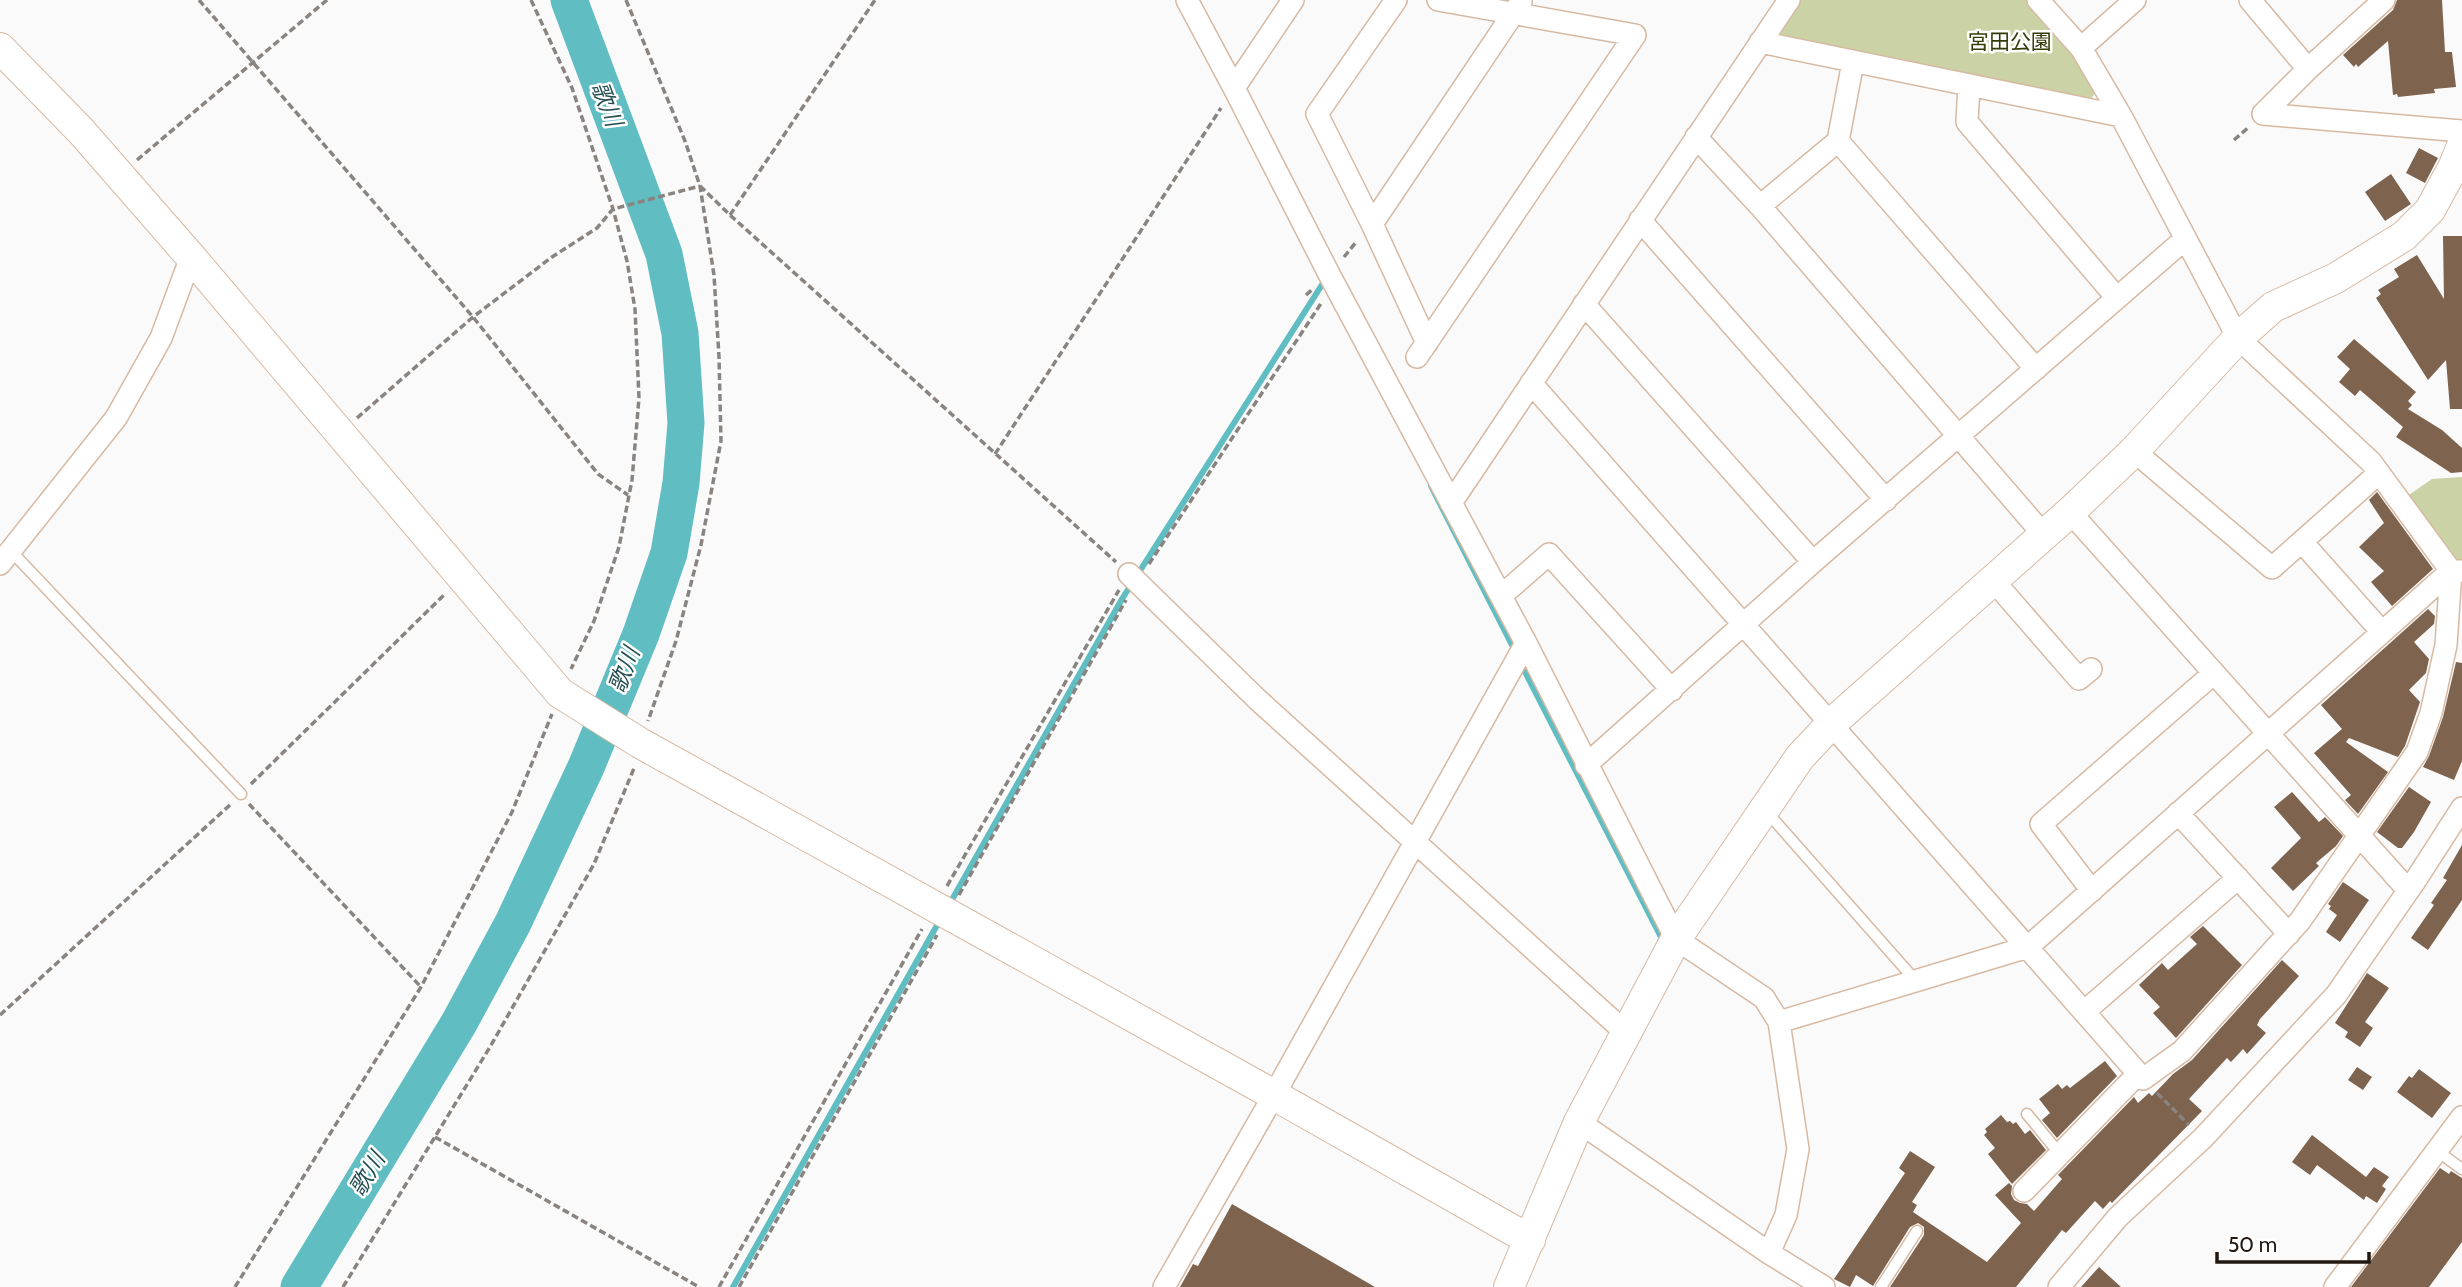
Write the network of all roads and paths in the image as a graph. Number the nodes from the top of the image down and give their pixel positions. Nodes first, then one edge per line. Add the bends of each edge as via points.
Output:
1 (199, 0) edge
2 (327, 0) edge
3 (531, 0) edge
4 (626, 0) edge
5 (875, 0) edge
6 (1187, 0) edge
7 (1293, 0) edge
8 (1396, 0) edge
9 (1438, 0) edge
10 (1789, 0) edge
11 (2038, 0) edge
12 (2136, 0) edge
13 (2250, 0) edge
14 (2384, 0) edge
15 (1519, 6) edge
16 (1760, 42) junction
17 (1, 44) edge
18 (2081, 48) junction
19 (1853, 62) junction
20 (253, 63) junction
21 (2308, 69) junction
22 (1969, 85) junction
23 (1234, 89) junction
24 (2121, 116) junction
25 (2462, 131) edge
26 (1696, 137) junction
27 (1838, 141) junction
28 (2462, 146) edge
29 (119, 175) junction
30 (700, 186) junction
31 (1760, 206) junction
32 (613, 209) junction
33 (730, 215) junction
34 (1640, 220) junction
35 (1372, 224) junction
36 (2185, 239) junction
37 (191, 257) junction
38 (1332, 279) junction
39 (2117, 298) junction
40 (1584, 304) junction
41 (473, 317) junction
42 (2238, 338) junction
43 (2036, 369) junction
44 (1531, 383) junction
45 (340, 433) junction
46 (1959, 436) junction
47 (2134, 451) junction
48 (995, 454) junction
49 (2379, 473) junction
50 (629, 496) junction
51 (1886, 500) junction
52 (1451, 503) junction
53 (2070, 512) junction
54 (2043, 534) junction
55 (2302, 542) junction
56 (5, 558) edge
57 (1813, 562) junction
58 (2457, 571) edge
59 (462, 578) junction
60 (1133, 578) junction
61 (1993, 580) junction
62 (1501, 596) junction
63 (1744, 626) junction
64 (2382, 632) junction
65 (1526, 643) junction
66 (2214, 673) junction
67 (2079, 679) dead end
68 (1672, 690) junction
69 (565, 696) junction
70 (1832, 723) junction
71 (2268, 734) junction
72 (634, 740) junction
73 (1586, 765) junction
74 (241, 794) junction
75 (1764, 808) junction
76 (2462, 808) edge
77 (2178, 813) junction
78 (2359, 835) junction
79 (1415, 841) junction
80 (2238, 878) junction
81 (2408, 890) junction
82 (2092, 891) junction
83 (948, 914) junction
84 (2289, 934) junction
85 (1676, 939) junction
86 (2028, 947) junction
87 (1915, 980) junction
88 (421, 987) junction
89 (2084, 1012) junction
90 (0, 1015) edge
91 (1779, 1022) junction
92 (1625, 1032) junction
93 (2141, 1077) junction
94 (1274, 1095) junction
95 (2027, 1114) dead end
96 (2462, 1117) edge
97 (1579, 1122) junction
98 (435, 1138) junction
99 (2203, 1138) junction
100 (2437, 1151) junction
101 (2060, 1154) junction
102 (2462, 1169) edge
103 (2024, 1191) dead end
104 (1917, 1231) dead end
105 (1530, 1240) junction
106 (1769, 1253) junction
107 (1900, 1258) junction
108 (1912, 1265) dead end
109 (235, 1287) edge
110 (343, 1287) edge
111 (699, 1287) edge
112 (738, 1287) edge
113 (1164, 1287) edge
114 (1510, 1287) edge
115 (1824, 1287) edge
116 (1881, 1287) edge
117 (2059, 1287) edge
118 (2335, 1287) edge

1 - 20 path
2 - 20 path
3 - 32 path via 572,88
4 - 30 path
5 - 33 path
6 - 23 street
7 - 23 street
8 - 35 street via 1317,114
9 - 15 street
10 - 16 street
11 - 18 street
12 - 18 street
13 - 21 street
14 - 21 street
15 - 35 street
15 - 35 street via 1635,35 1422,350
16 - 19 street
16 - 26 street
17 - 29 street
18 - 24 street
19 - 22 street
19 - 27 street
20 - 29 path
20 - 41 path
21 - 25 street via 2263,114
22 - 24 street
22 - 39 street via 1967,122
23 - 38 street
23 - 48 path
24 - 36 street
26 - 31 street
26 - 34 street
27 - 31 street
27 - 43 street
28 - 42 street via 2430,210 2403,236 2336,278 2273,307
29 - 37 street
30 - 32 path
30 - 33 path
30 - 72 path via 714,275 721,441 676,641
31 - 46 street
32 - 41 path via 597,228
32 - 50 path via 635,309 639,398
33 - 48 path
34 - 40 street
34 - 51 street
35 - 38 path
36 - 39 street
36 - 42 street
37 - 45 street
37 - 56 street via 162,338 116,418
38 - 52 street
38 - 60 path
39 - 43 street
40 - 44 street
40 - 57 street
41 - 45 path
41 - 50 path via 598,474
42 - 47 street
42 - 49 street
43 - 46 street
44 - 52 street
44 - 63 street
45 - 59 street
46 - 51 street
46 - 54 street
47 - 53 street
47 - 55 street via 2272,568
48 - 60 path
49 - 55 street
49 - 58 street
50 - 69 path via 619,547
51 - 57 street
52 - 62 street
53 - 54 street
53 - 66 street
54 - 61 street
55 - 64 street
56 - 74 lane
57 - 63 street
58 - 64 street
58 - 78 street via 2431,713 2417,751
59 - 69 street
59 - 74 path
60 - 79 street via 1258,700
60 - 83 path
61 - 67 street
61 - 70 street
62 - 65 street
62 - 68 street via 1549,554
63 - 68 street
63 - 70 street
64 - 71 street
65 - 73 street
65 - 79 street
66 - 71 street
66 - 82 street via 2041,824
68 - 73 street
69 - 72 street
69 - 88 path via 512,812
70 - 75 street via 1800,757
70 - 86 street
71 - 77 street
71 - 78 street
72 - 83 street
72 - 98 path via 635,764 594,864
73 - 85 street
74 - 88 path
74 - 90 path
75 - 85 street
75 - 87 lane
76 - 81 street
77 - 80 street
77 - 82 street
78 - 81 street
78 - 84 street
79 - 92 street
79 - 94 street
80 - 84 street
80 - 89 street
81 - 99 street via 2336,995
82 - 86 street
83 - 94 street
83 - 112 path
84 - 93 street via 2182,1051
85 - 91 street via 1764,998
85 - 92 street
86 - 87 street
86 - 89 street
87 - 91 street
88 - 109 path
89 - 93 street
91 - 106 street via 1798,1149 1786,1215
92 - 97 street
93 - 99 path
93 - 101 street
94 - 105 street
94 - 113 street
95 - 101 lane
96 - 100 street
97 - 105 street
97 - 106 street
98 - 110 path
98 - 111 path
99 - 117 street via 2118,1217
100 - 102 lane
100 - 118 street
101 - 103 street
104 - 107 lane
105 - 114 street
106 - 115 street
107 - 108 lane
107 - 116 lane

